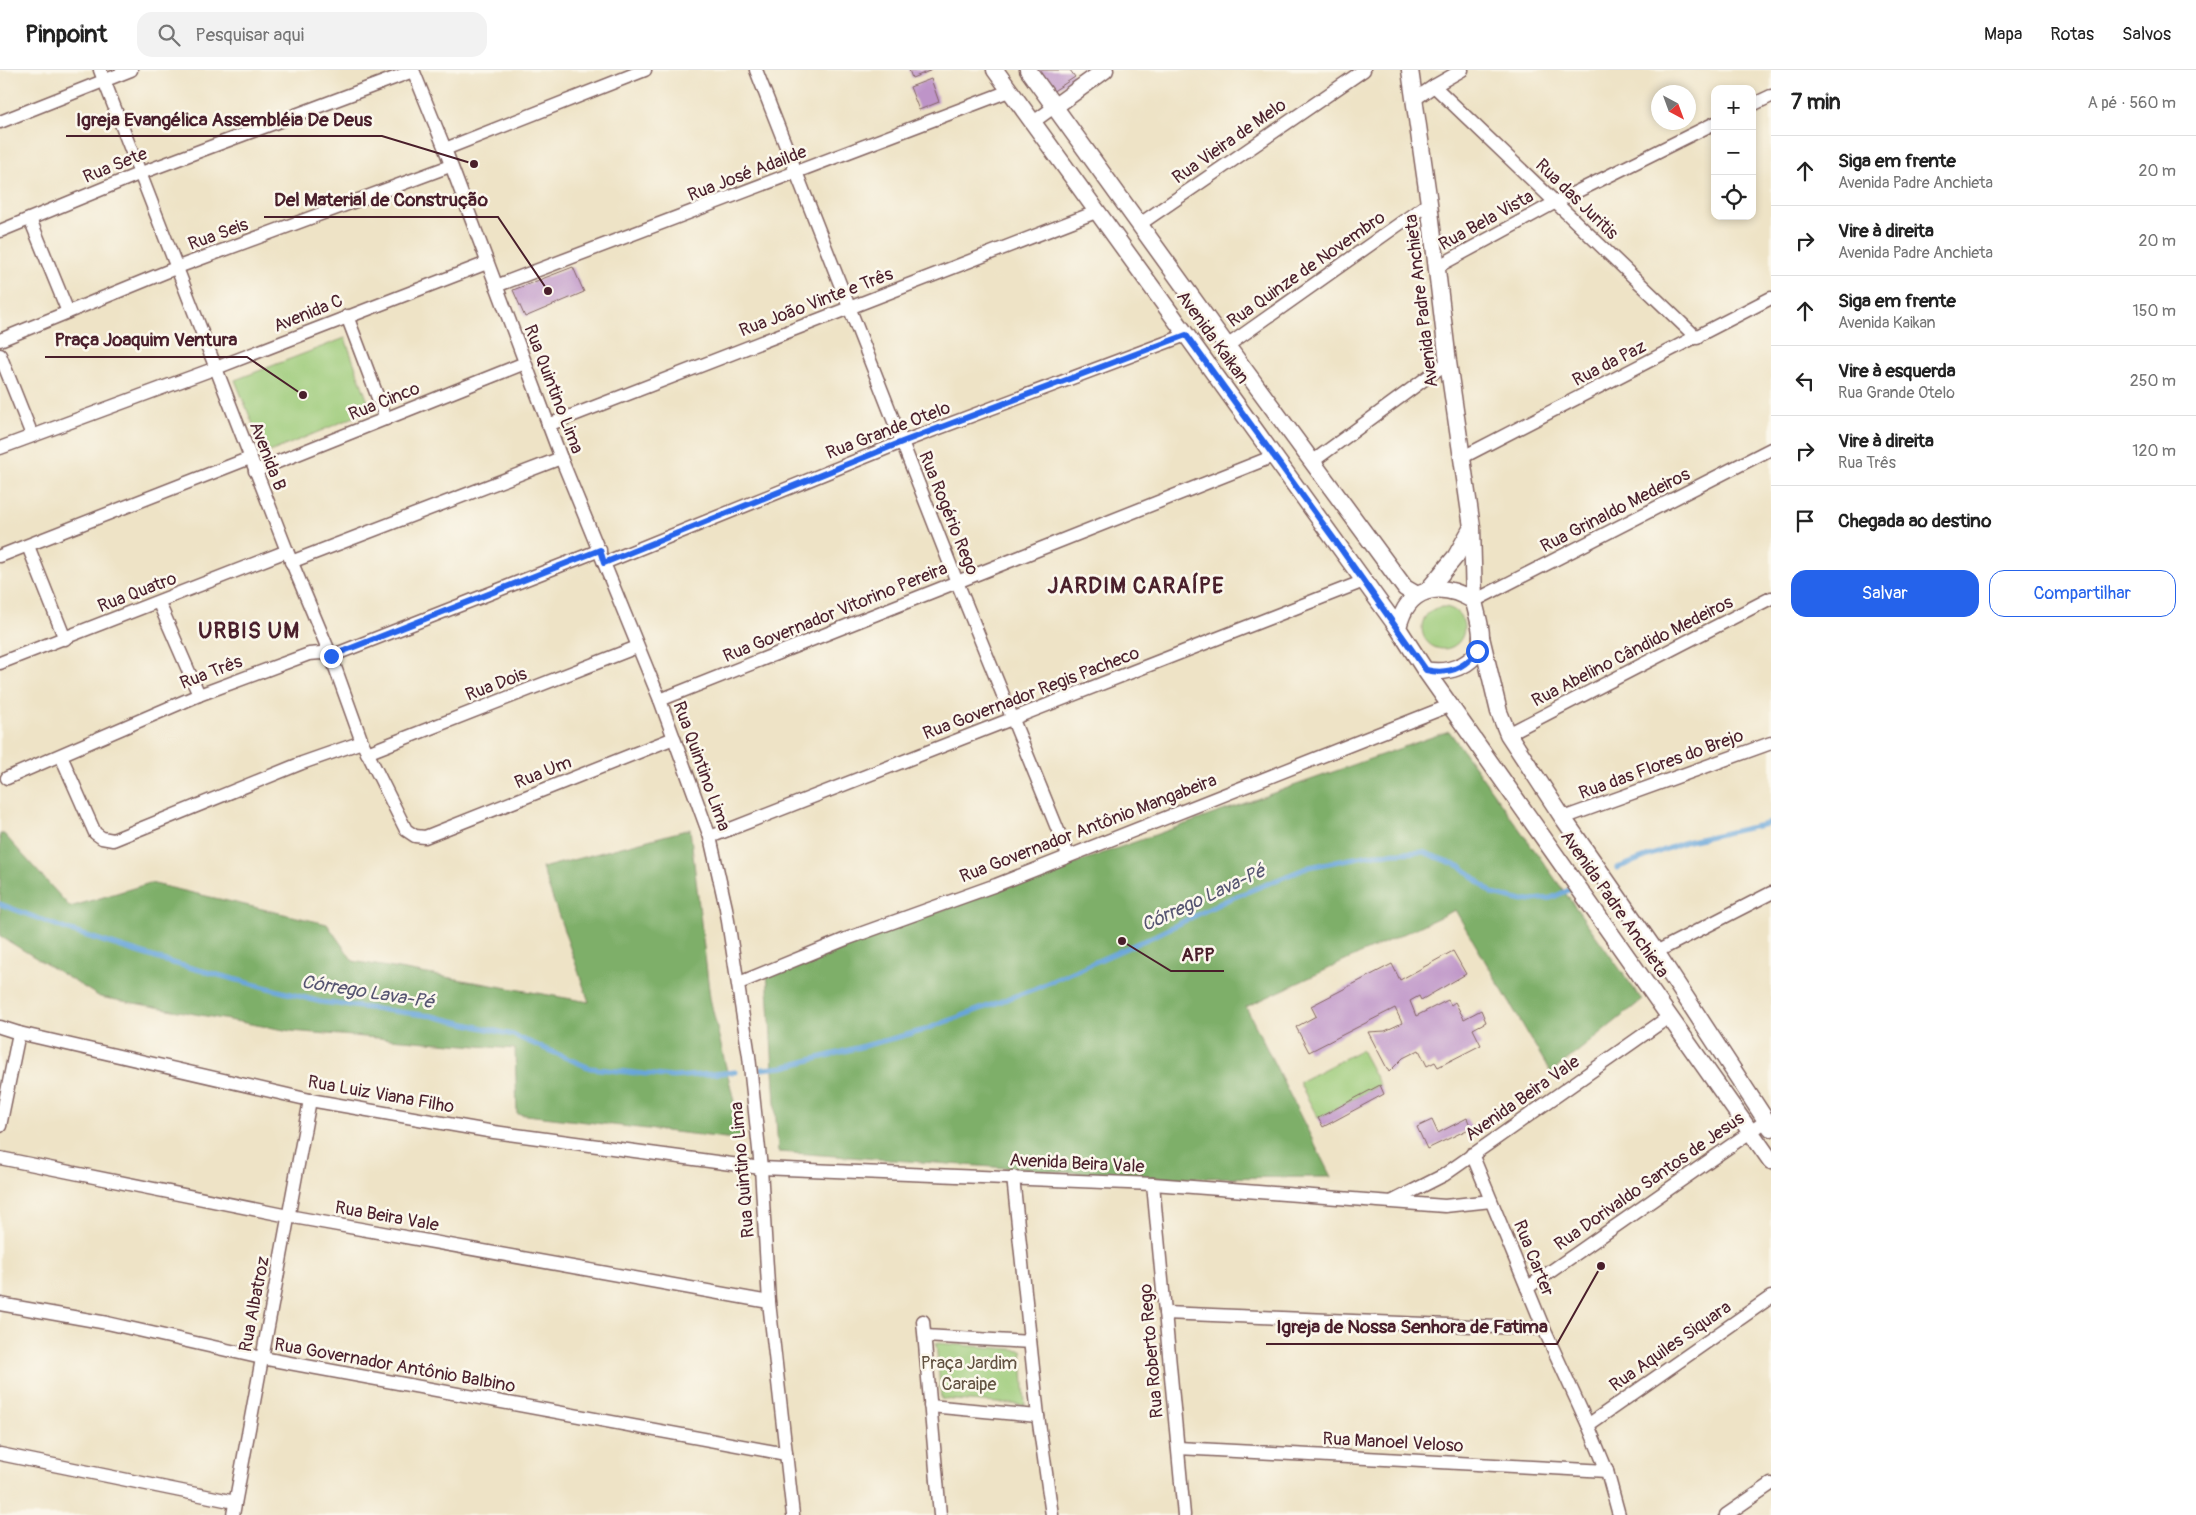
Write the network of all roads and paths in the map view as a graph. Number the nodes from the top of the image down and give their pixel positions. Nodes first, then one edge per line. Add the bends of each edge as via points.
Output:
1 (131, 70) edge
2 (413, 70) edge
3 (645, 70) edge
4 (756, 70) edge
5 (995, 70) edge
6 (1028, 70) edge
7 (1105, 70) edge
8 (1364, 70) edge
9 (1410, 70) edge
10 (1462, 70) edge
11 (102, 76) edge
12 (1434, 86) junction
13 (1010, 91) junction
14 (1771, 96) edge
15 (1415, 99) junction
16 (1756, 103) edge
17 (1054, 107) junction
18 (0, 122) edge
19 (1032, 123) junction
20 (1711, 126) edge
21 (445, 149) junction
22 (450, 166) junction
23 (141, 172) junction
24 (798, 172) junction
25 (1556, 202) junction
26 (1429, 203) junction
27 (1096, 212) junction
28 (30, 219) junction
29 (1140, 224) junction
30 (0, 231) edge
31 (487, 263) junction
32 (178, 267) junction
33 (1435, 268) junction
34 (496, 286) junction
35 (1771, 298) edge
36 (850, 307) junction
37 (68, 312) junction
38 (347, 316) junction
39 (1186, 335) junction
40 (1697, 338) junction
41 (0, 340) edge
42 (1227, 346) junction
43 (0, 355) edge
44 (1448, 362) junction
45 (525, 363) junction
46 (216, 368) junction
47 (386, 419) junction
48 (548, 425) junction
49 (32, 435) junction
50 (902, 442) junction
51 (0, 448) edge
52 (1771, 449) edge
53 (1274, 456) junction
54 (250, 458) junction
55 (561, 458) junction
56 (1461, 458) junction
57 (1312, 462) junction
58 (255, 471) junction
59 (1472, 527) junction
60 (28, 546) junction
61 (600, 550) junction
62 (0, 556) edge
63 (289, 557) junction
64 (604, 563) junction
65 (1364, 581) junction
66 (957, 582) junction
67 (1422, 593) junction
68 (1771, 598) edge
69 (1474, 601) junction
70 (160, 602) junction
71 (1398, 628) junction
72 (1482, 637) junction
73 (65, 638) junction
74 (637, 647) junction
75 (331, 656) junction
76 (0, 663) edge
77 (1426, 670) junction
78 (199, 695) junction
79 (660, 700) junction
80 (1451, 705) junction
81 (1013, 718) junction
82 (1508, 734) junction
83 (674, 738) junction
84 (1771, 743) edge
85 (365, 748) junction
86 (61, 756) junction
87 (7, 778) dead end
88 (1563, 818) junction
89 (425, 837) joint
90 (710, 838) junction
91 (1068, 855) junction
92 (1771, 893) edge
93 (1656, 952) junction
94 (739, 983) junction
95 (1670, 1016) junction
96 (0, 1027) edge
97 (18, 1033) junction
98 (310, 1100) junction
99 (1769, 1124) edge
100 (0, 1126) edge
101 (1750, 1131) junction
102 (1472, 1154) junction
103 (0, 1158) edge
104 (1771, 1161) edge
105 (761, 1168) junction
106 (1013, 1177) junction
107 (1153, 1184) junction
108 (1391, 1202) junction
109 (1491, 1202) junction
110 (288, 1216) junction
111 (1527, 1288) junction
112 (1771, 1297) edge
113 (769, 1302) junction
114 (0, 1304) edge
115 (1165, 1313) junction
116 (923, 1320) dead end
117 (1544, 1329) junction
118 (925, 1336) junction
119 (1030, 1342) junction
120 (262, 1358) junction
121 (930, 1406) junction
122 (1038, 1416) junction
123 (1588, 1425) junction
124 (1178, 1448) junction
125 (0, 1454) edge
126 (786, 1454) junction
127 (1607, 1470) junction
128 (1771, 1484) edge
129 (234, 1509) edge
130 (793, 1515) edge
131 (940, 1515) edge
132 (1052, 1515) edge
133 (1184, 1515) edge
134 (1619, 1515) edge
135 (1726, 1515) edge

1 - 11 street
2 - 21 street, Rua Quintino Lima
2 - 23 street, Rua Sete
3 - 21 street
4 - 24 street, Rua Rogério Rego
5 - 13 street, Avenida Kaikan
6 - 17 street, Avenida Kaikan
7 - 17 street
8 - 29 street, Rua Vieira de Melo
9 - 15 street, Avenida Padre Anchieta
10 - 12 street
11 - 18 street
11 - 23 street, Avenida B
12 - 15 street
12 - 25 street, Rua das Juritis
13 - 19 street, Avenida Kaikan
13 - 24 street, Rua José Adailde
14 - 16 street
15 - 26 street, Avenida Padre Anchieta
17 - 19 street
17 - 29 street, Avenida Kaikan
19 - 27 street, Avenida Kaikan
20 - 25 street, Rua Bela Vista
21 - 22 street, Rua Quintino Lima
22 - 31 street, Rua Quintino Lima
22 - 32 street, Rua Seis
23 - 28 street, Rua Sete
23 - 32 street, Avenida B
24 - 34 street, Rua José Adailde
24 - 36 street, Rua Rogério Rego
25 - 33 street, Rua Bela Vista
25 - 40 street, Rua das Juritis
26 - 33 street, Avenida Padre Anchieta
26 - 42 street, Rua Quinze de Novembro
27 - 36 street, Rua João Vinte e Três
27 - 39 street, Avenida Kaikan
28 - 30 street, Rua Sete
28 - 37 street
29 - 42 street, Avenida Kaikan
31 - 34 street, Rua Quintino Lima
31 - 38 street, Avenida C
32 - 37 street, Rua Seis
32 - 46 street, Avenida B
33 - 44 street, Avenida Padre Anchieta
34 - 45 street, Rua Quintino Lima
35 - 40 street, Rua da Paz
36 - 48 street, Rua João Vinte e Três
36 - 50 street, Rua Rogério Rego
37 - 41 street, Rua Seis
38 - 46 street, Avenida C
38 - 47 street
39 - 50 street, Rua Grande Otelo
39 - 53 street, Avenida Kaikan
40 - 56 street, Rua da Paz
42 - 57 street, Avenida Kaikan
43 - 49 street
44 - 56 street, Avenida Padre Anchieta
44 - 57 street
45 - 47 street, Rua Cinco
45 - 48 street, Rua Quintino Lima
46 - 49 street, Avenida C
46 - 54 street, Avenida B
47 - 58 street, Rua Cinco
48 - 55 street, Rua Quintino Lima
49 - 51 street, Avenida C
50 - 64 street, Rua Grande Otelo
50 - 66 street, Rua Rogério Rego
52 - 69 street, Rua Grinaldo Medeiros
53 - 65 street, Avenida Kaikan
53 - 66 street, Rua Governador Vitorino Pereira
54 - 58 street, Avenida B
54 - 60 street
55 - 61 street, Rua Quintino Lima
55 - 63 street, Rua Quatro
56 - 59 street, Avenida Padre Anchieta
57 - 67 street, Avenida Kaikan via 1405,588
58 - 63 street, Avenida B
59 - 67 street via 1456,556
59 - 69 street, Avenida Padre Anchieta
60 - 62 street
60 - 73 street
61 - 64 street, Rua Quintino Lima
61 - 75 street, Rua Três
63 - 70 street, Rua Quatro
63 - 75 street, Avenida B
64 - 74 street, Rua Quintino Lima
65 - 71 street, Avenida Kaikan
65 - 81 street, Rua Governador Regis Pacheco
66 - 79 street, Rua Governador Vitorino Pereira
66 - 81 street, Rua Rogério Rego
67 - 69 street via 1435,588 1449,589
67 - 71 street via 1405,607
68 - 82 street, Rua Abelino Cândido Medeiros
69 - 72 street, Avenida Padre Anchieta
70 - 73 street, Rua Quatro
70 - 78 street
71 - 77 street, Avenida Padre Anchieta
72 - 77 street via 1477,651 1459,668 1436,672
72 - 82 street, Avenida Padre Anchieta via 1499,712
73 - 76 street, Rua Quatro
74 - 79 street, Rua Quintino Lima
74 - 85 street, Rua Dois
75 - 78 street, Rua Três via 309,654
75 - 85 street, Avenida B
77 - 80 street, Avenida Padre Anchieta
78 - 86 street, Rua Três
79 - 83 street, Rua Quintino Lima
80 - 91 street, Rua Governador Antônio Mangabeira
80 - 95 street, Avenida Padre Anchieta
81 - 90 street, Rua Governador Regis Pacheco
81 - 91 street, Rua Rogério Rego
82 - 88 street, Avenida Padre Anchieta
83 - 89 street, Rua Um
83 - 90 street, Rua Quintino Lima
84 - 88 street, Rua das Flores do Brejo
85 - 86 street, Rua Dois via 302,764 113,840 95,833
85 - 89 street, Avenida B via 406,830 415,836
86 - 87 street, Rua Três
88 - 93 street, Avenida Padre Anchieta
90 - 94 street, Rua Quintino Lima
91 - 94 street, Rua Governador Antônio Mangabeira
92 - 93 street
93 - 99 street, Avenida Padre Anchieta
94 - 105 street, Rua Quintino Lima
95 - 101 street, Avenida Padre Anchieta
95 - 102 street, Avenida Beira Vale
96 - 97 street, Rua Luiz Viana Filho
97 - 98 street, Rua Luiz Viana Filho
97 - 100 street
98 - 105 street, Rua Luiz Viana Filho via 494,1132
98 - 110 street, Rua Albatroz
99 - 101 street, Rua Dorivaldo Santos de Jesus
101 - 104 street, Avenida Padre Anchieta
101 - 111 street, Rua Dorivaldo Santos de Jesus
102 - 108 street, Avenida Beira Vale via 1432,1182
102 - 109 street, Rua Carter
103 - 110 street, Rua Beira Vale
105 - 106 street, Avenida Beira Vale
105 - 113 street, Rua Quintino Lima
106 - 107 street, Avenida Beira Vale
106 - 119 street
107 - 108 street, Avenida Beira Vale
107 - 115 street, Rua Roberto Rego
108 - 109 street, Avenida Beira Vale via 1445,1206
109 - 111 street, Rua Carter
110 - 113 street, Rua Beira Vale
110 - 120 street, Rua Albatroz
111 - 117 street, Rua Carter
112 - 123 street, Rua Aquiles Siquara
113 - 126 street, Rua Quintino Lima
114 - 120 street, Rua Governador Antônio Balbino via 107,1323
115 - 117 street
115 - 124 street, Rua Roberto Rego
116 - 118 street
117 - 123 street, Rua Carter
118 - 119 street
118 - 121 street
119 - 122 street
120 - 126 street, Rua Governador Antônio Balbino
120 - 129 street, Rua Albatroz
121 - 122 street
121 - 131 street
122 - 132 street
123 - 127 street, Rua Carter
124 - 127 street, Rua Manoel Veloso
124 - 133 street, Rua Roberto Rego
125 - 129 street
126 - 130 street, Rua Quintino Lima
127 - 134 street, Rua Carter
128 - 135 street

